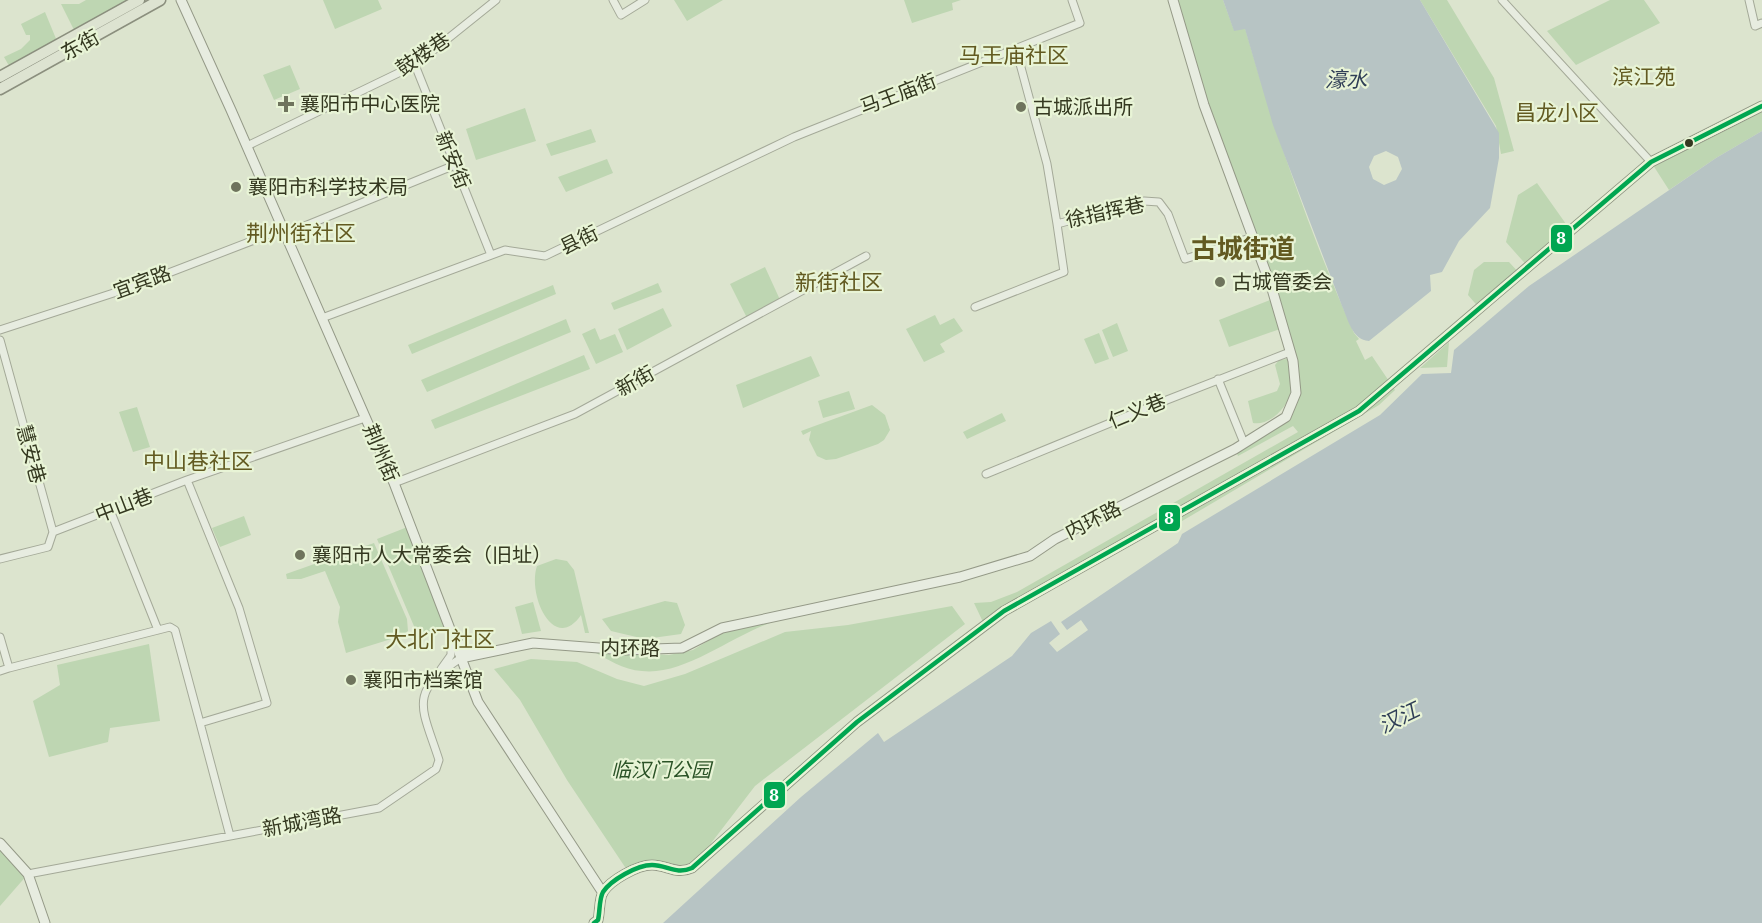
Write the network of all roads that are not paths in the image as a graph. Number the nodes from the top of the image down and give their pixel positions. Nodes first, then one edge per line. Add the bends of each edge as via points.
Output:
1 (139, 0) edge
2 (160, 0) edge
3 (181, 0) edge
4 (496, 0) edge
5 (613, 0) edge
6 (645, 0) edge
7 (1072, 0) edge
8 (1173, 0) edge
9 (1502, 0) edge
10 (1749, 0) edge
11 (1762, 22) edge
12 (1016, 49) junction
13 (415, 65) junction
14 (0, 78) edge
15 (0, 89) edge
16 (1762, 106) edge
17 (794, 136) joint
18 (247, 146) junction
19 (1651, 162) junction
20 (455, 165) junction
21 (1057, 224) junction
22 (284, 231) junction
23 (1253, 237) junction
24 (491, 255) junction
25 (866, 256) dead end
26 (975, 307) dead end
27 (322, 318) junction
28 (0, 330) edge
29 (0, 340) edge
30 (1290, 352) junction
31 (1218, 379) junction
32 (365, 418) junction
33 (1244, 443) junction
34 (986, 474) dead end
35 (187, 480) junction
36 (394, 483) junction
37 (110, 510) junction
38 (53, 532) junction
39 (0, 559) edge
40 (158, 630) junction
41 (451, 633) junction
42 (0, 637) edge
43 (481, 654) junction
44 (461, 658) junction
45 (9, 668) junction
46 (0, 671) edge
47 (439, 672) junction
48 (200, 723) junction
49 (230, 836) junction
50 (0, 843) edge
51 (28, 874) junction
52 (603, 893) junction
53 (45, 923) edge
54 (594, 923) edge

1 - 14 main road, 东街
2 - 15 main road, 东街
3 - 18 street, 荆州街
4 - 13 street, 鼓楼巷
5 - 6 street via 621,15
7 - 12 street, 马王庙街 via 1080,23
8 - 23 street, 内环路 via 1204,105
9 - 19 street
10 - 11 street via 1755,26
12 - 17 street, 马王庙街
12 - 21 street, 徐指挥巷 via 1047,164
13 - 18 street, 鼓楼巷
13 - 20 street, 新安街
16 - 19 street
17 - 24 street, 县街 via 545,256 505,250
18 - 22 street, 荆州街
19 - 52 street via 1359,411 1004,611 857,722 692,868 683,872 646,866 616,880
20 - 22 street, 宜宾路
20 - 24 street, 新安街
21 - 23 street, 徐指挥巷 via 1144,201 1159,202 1168,214 1185,259
21 - 26 street via 1064,272
22 - 27 street, 荆州街
22 - 28 street, 宜宾路
23 - 30 street, 内环路
24 - 27 street, 县街
25 - 36 street, 新街 via 575,414
27 - 32 street, 荆州街
29 - 38 street, 慧安巷
30 - 31 street, 仁义巷
30 - 33 street, 内环路 via 1296,393 1286,417
31 - 33 street
31 - 34 street, 仁义巷
32 - 35 street, 中山巷
32 - 36 street, 荆州街
33 - 43 street, 内环路 via 1055,539 1030,556 960,577 722,628 682,648 625,650 533,643
35 - 37 street, 中山巷
35 - 48 street via 239,608 267,703
36 - 41 street, 荆州街
37 - 38 street, 中山巷
37 - 40 street
38 - 39 street via 48,547
40 - 45 street
40 - 48 street via 175,630
41 - 43 street via 466,651
41 - 44 street, 荆州街
41 - 47 street via 451,655
42 - 45 street
43 - 44 street, 内环路
44 - 47 street, 新城湾路
44 - 52 street, 荆州街 via 478,702
45 - 46 street
47 - 49 street, 新城湾路 via 424,691 422,705 440,760 436,769 379,808
48 - 49 street
49 - 51 street, 新城湾路
50 - 51 street
51 - 53 street
52 - 54 street

